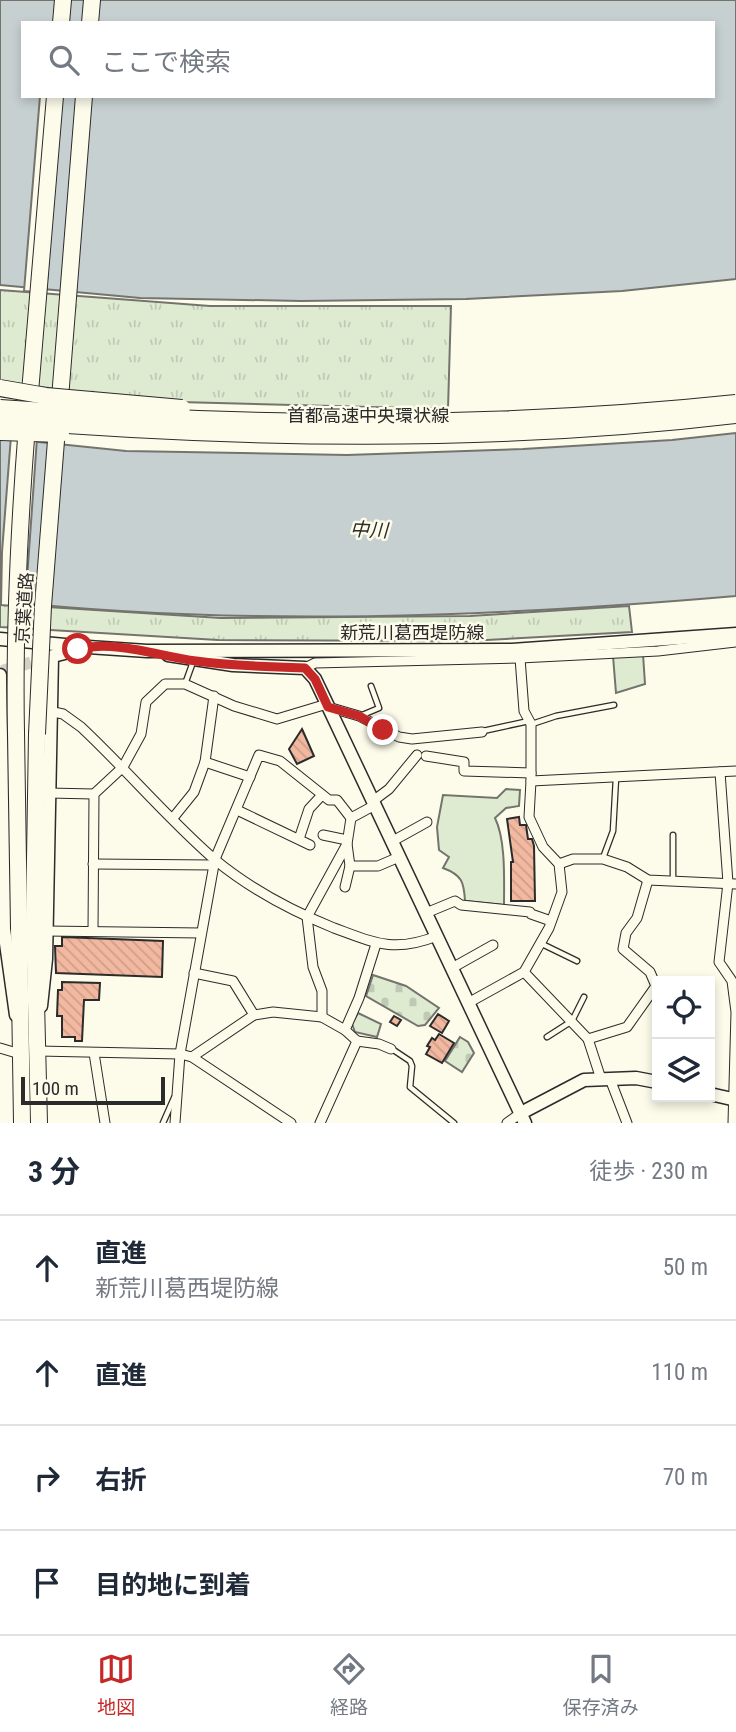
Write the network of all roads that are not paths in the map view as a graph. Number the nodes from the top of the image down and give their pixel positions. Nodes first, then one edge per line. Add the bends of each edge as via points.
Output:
1 (63, 0) edge
2 (92, 0) edge
3 (61, 21) edge
4 (90, 21) edge
5 (55, 98) edge
6 (84, 98) edge
7 (0, 388) edge
8 (736, 402) edge
9 (0, 408) edge
10 (736, 415) edge
11 (0, 420) edge
12 (265, 422) junction
13 (127, 429) junction
14 (0, 432) edge
15 (733, 638) edge
16 (0, 639) edge
17 (88, 647) junction
18 (147, 651) junction
19 (520, 658) junction
20 (194, 661) junction
21 (305, 668) junction
22 (1, 672) edge
23 (185, 684) junction
24 (371, 686) dead end
25 (214, 696) junction
26 (328, 705) junction
27 (614, 705) dead end
28 (49, 710) junction
29 (359, 716) junction
30 (530, 723) junction
31 (482, 732) joint
32 (205, 762) junction
33 (123, 767) junction
34 (736, 771) edge
35 (720, 772) junction
36 (250, 777) junction
37 (531, 777) junction
38 (616, 777) junction
39 (1, 792) edge
40 (48, 793) junction
41 (94, 794) junction
42 (322, 795) junction
43 (374, 803) junction
44 (237, 810) junction
45 (173, 818) junction
46 (351, 818) junction
47 (427, 821) dead end
48 (323, 835) dead end
49 (673, 835) dead end
50 (299, 839) junction
51 (347, 842) junction
52 (391, 842) junction
53 (310, 845) dead end
54 (399, 857) junction
55 (603, 859) junction
56 (214, 862) junction
57 (93, 864) junction
58 (559, 864) junction
59 (350, 866) junction
60 (648, 880) junction
61 (673, 881) junction
62 (732, 883) edge
63 (345, 887) dead end
64 (426, 913) junction
65 (307, 917) junction
66 (551, 921) junction
67 (2, 929) edge
68 (46, 931) junction
69 (93, 931) junction
70 (201, 933) junction
71 (436, 936) junction
72 (540, 943) junction
73 (376, 944) junction
74 (493, 945) dead end
75 (577, 961) dead end
76 (452, 968) junction
77 (524, 972) junction
78 (194, 973) junction
79 (652, 977) edge
80 (652, 994) edge
81 (584, 997) dead end
82 (468, 1003) junction
83 (736, 1012) edge
84 (254, 1015) junction
85 (322, 1017) junction
86 (572, 1021) junction
87 (19, 1026) junction
88 (37, 1027) junction
89 (345, 1030) junction
90 (547, 1037) dead end
91 (588, 1039) junction
92 (356, 1041) junction
93 (0, 1048) edge
94 (391, 1049) joint
95 (38, 1051) junction
96 (94, 1053) junction
97 (20, 1054) junction
98 (180, 1054) junction
99 (192, 1057) junction
100 (606, 1079) junction
101 (652, 1081) edge
102 (176, 1094) junction
103 (715, 1095) edge
104 (735, 1099) edge
105 (523, 1118) edge
106 (22, 1123) edge
107 (39, 1123) edge
108 (105, 1123) edge
109 (163, 1123) edge
110 (175, 1123) edge
111 (291, 1123) edge
112 (320, 1123) edge
113 (454, 1123) edge
114 (507, 1123) edge
115 (627, 1123) edge
116 (733, 1123) edge

1 - 3 highway
2 - 4 highway
5 - 87 highway, 京葉道路, bridge via 16,586
6 - 88 highway, 京葉道路, bridge via 43,606 34,921
7 - 12 highway, bridge via 216,411
8 - 12 highway, 首都高速中央環状線, bridge via 447,423
9 - 12 highway, 首都高速中央環状線, bridge
10 - 13 highway, 首都高速中央環状線, bridge via 450,435
11 - 13 highway, 首都高速中央環状線, bridge
13 - 14 highway, bridge via 93,434
15 - 18 street, 新荒川葛西堤防線 via 512,650
15 - 19 street via 658,651
16 - 17 street, 新荒川葛西堤防線
17 - 18 street, 新荒川葛西堤防線
17 - 28 street, 新荒川葛西堤防線 via 50,657
18 - 20 street
19 - 21 street via 315,663
19 - 30 street via 524,711
20 - 21 street
20 - 23 lane
21 - 26 street
22 - 39 street
23 - 25 street
23 - 33 street via 164,684 146,702 141,734
24 - 29 lane via 379,708
25 - 26 street via 278,719
25 - 32 street
26 - 29 street
26 - 43 street
27 - 30 lane
28 - 33 street via 81,727
28 - 40 street
29 - 31 street via 412,739
30 - 31 lane
30 - 37 street
32 - 36 street
32 - 45 street via 194,792
33 - 41 street
33 - 45 street
34 - 35 street
35 - 38 street
35 - 62 street
36 - 42 street via 259,755 280,761
36 - 44 street
37 - 38 street
37 - 43 street via 464,771 464,762 421,755
37 - 58 street via 528,817 543,847
38 - 55 lane via 613,831
39 - 67 street
40 - 41 street
40 - 68 street
41 - 57 street
42 - 46 street via 337,800
42 - 50 street via 309,809
43 - 46 street
43 - 52 street
44 - 50 street
44 - 56 street
45 - 56 street
46 - 51 street
47 - 52 street
48 - 51 street
49 - 61 lane
50 - 53 street
51 - 59 street
51 - 65 street
52 - 54 street
54 - 59 street via 378,866
54 - 64 street
55 - 58 street
55 - 60 street
56 - 57 street
56 - 65 street
56 - 70 street
57 - 69 street
58 - 66 street via 562,892
59 - 63 street
60 - 61 street
60 - 79 street via 623,949
61 - 62 street
62 - 83 street via 719,962 732,981
64 - 66 street via 455,901 530,912
64 - 71 street
65 - 73 street
65 - 85 street via 313,967 322,991
66 - 72 street
67 - 87 street
68 - 69 street
68 - 88 street
69 - 70 street
70 - 78 street
71 - 73 street via 407,946
71 - 76 street
72 - 75 lane
72 - 77 street
73 - 89 street
74 - 76 street
76 - 82 street
77 - 82 street
77 - 86 street
78 - 84 street via 233,981
78 - 98 street
80 - 91 street via 627,1027
81 - 86 lane
82 - 105 street
83 - 104 street
84 - 85 street via 273,1012
84 - 99 street
85 - 89 street
86 - 90 lane
86 - 91 street
87 - 97 highway, 京葉道路
88 - 95 highway, 京葉道路
89 - 92 street
91 - 100 street
92 - 94 street
92 - 112 street
93 - 97 street
94 - 113 lane via 411,1061 410,1087
95 - 96 street
95 - 107 highway, 京葉道路
96 - 98 street
96 - 108 street
97 - 106 highway, 京葉道路
98 - 99 street
98 - 102 street
99 - 111 street
100 - 101 street
100 - 105 street via 584,1080
100 - 115 street
102 - 109 lane
102 - 110 street
103 - 104 street
104 - 116 street
105 - 114 street

